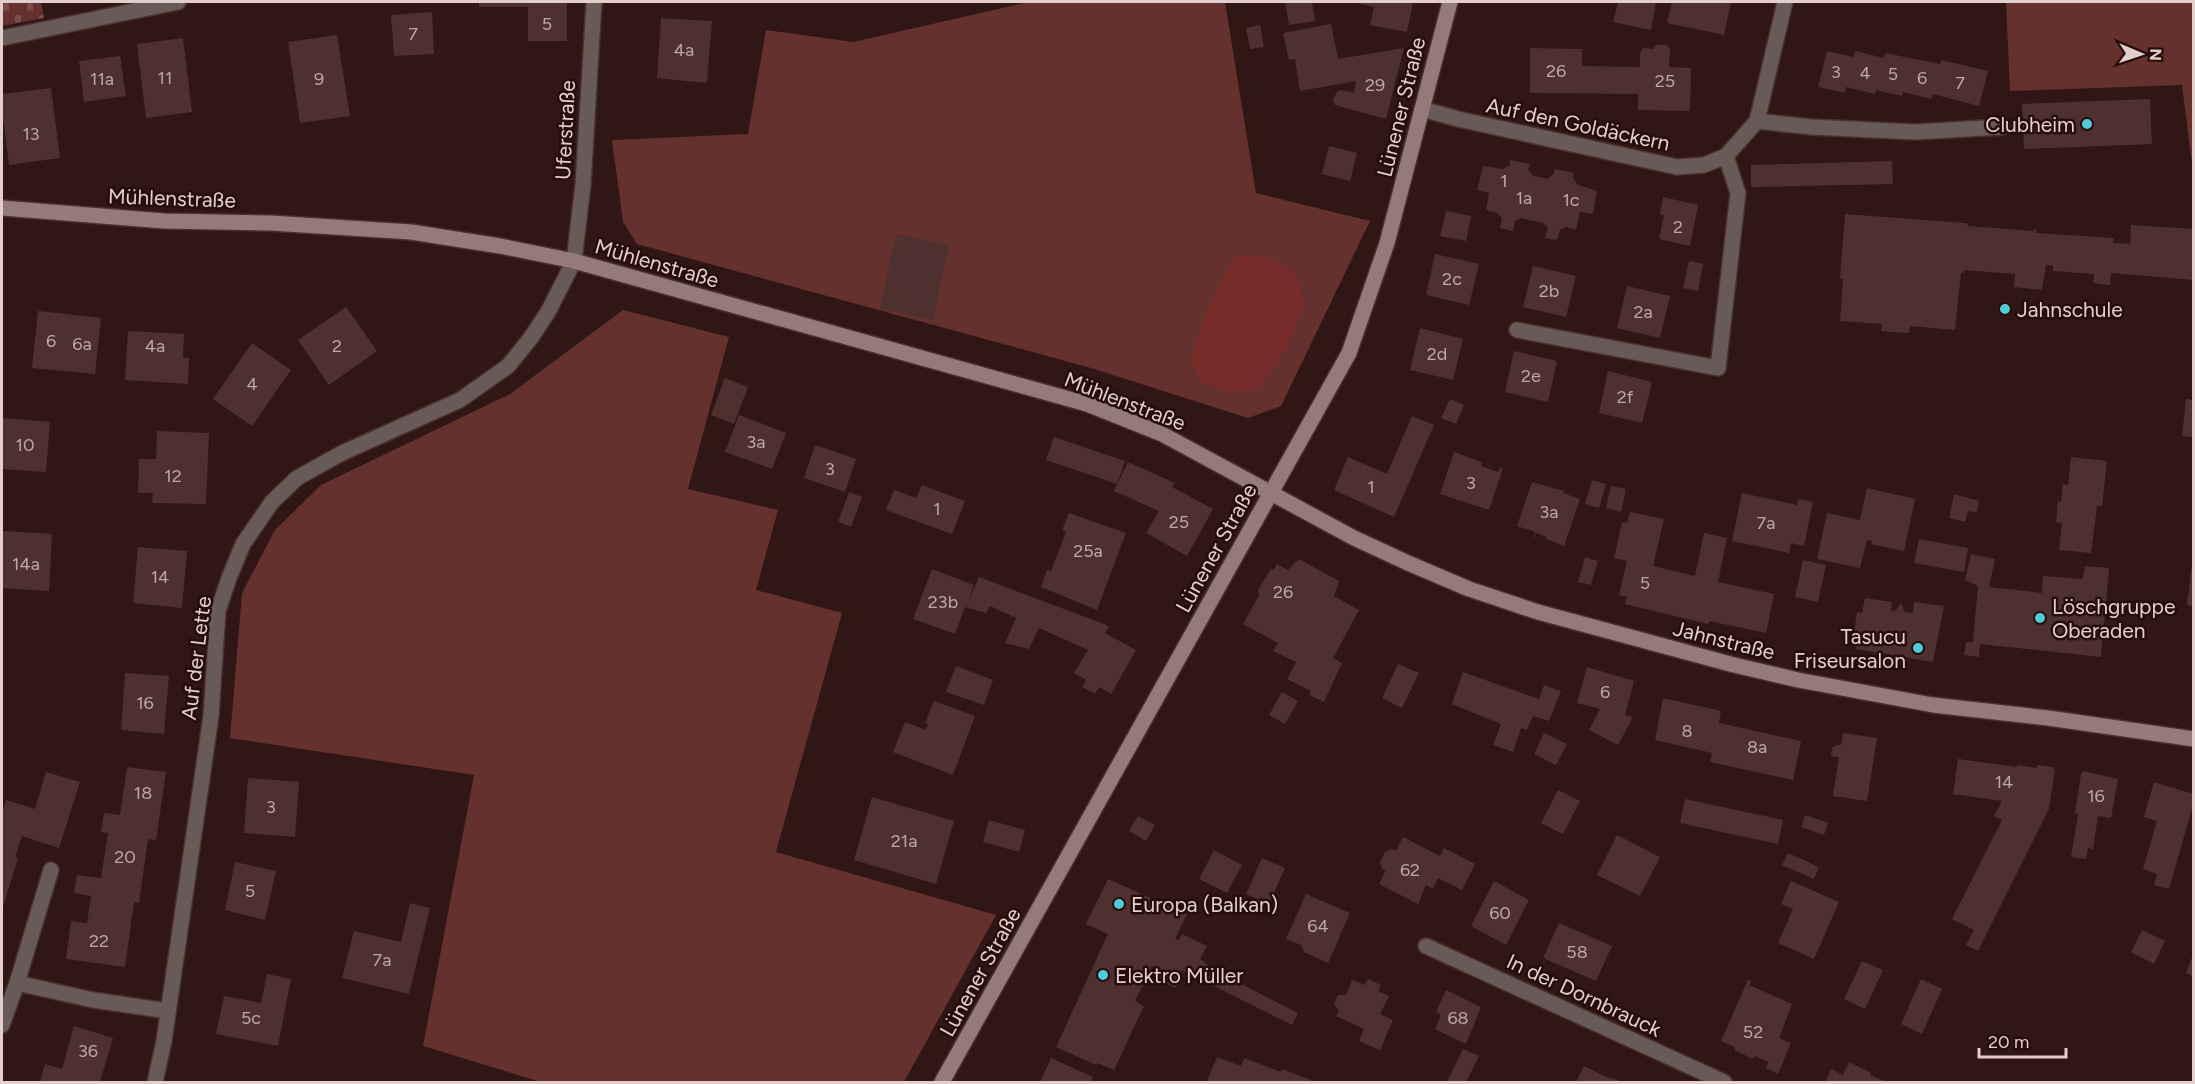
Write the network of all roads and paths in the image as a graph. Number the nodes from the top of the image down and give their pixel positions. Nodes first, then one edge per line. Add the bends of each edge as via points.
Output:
1 (178, 2) edge
2 (594, 2) edge
3 (1450, 2) edge
4 (1785, 2) edge
5 (2, 38) edge
6 (1422, 109) junction
7 (1758, 121) junction
8 (2002, 127) dead end
9 (1726, 156) junction
10 (2, 208) edge
11 (574, 261) junction
12 (1517, 330) dead end
13 (1270, 493) junction
14 (2193, 738) edge
15 (51, 870) dead end
16 (1426, 946) dead end
17 (17, 983) junction
18 (168, 1011) junction
19 (2, 1025) edge
20 (155, 1083) edge
21 (942, 1083) edge
22 (1724, 1083) edge

1 - 5 street
2 - 11 street, Uferstraße via 583,185
3 - 6 main road, Lünener Straße
4 - 7 street, Auf den Goldäckern
6 - 9 street, Auf den Goldäckern via 1677,167 1704,165
6 - 13 main road, Lünener Straße via 1387,243 1349,353
7 - 8 street via 1915,132
7 - 9 street, Auf den Goldäckern
9 - 12 street via 1738,193 1718,368
10 - 11 main road, Mühlenstraße via 164,221 411,232
11 - 13 main road, Mühlenstraße via 1087,404 1162,435
11 - 18 street, Auf der Lette via 548,312 508,366 460,400 342,453 297,478 272,502 243,544 218,611 211,716
13 - 14 main road, Jahnstraße via 1354,538 1469,589 1639,640 1755,670 1933,705
13 - 21 main road, Lünener Straße
15 - 17 street
16 - 22 street, In der Dornbrauck
17 - 18 street
17 - 19 street
18 - 20 street, Auf der Lette

